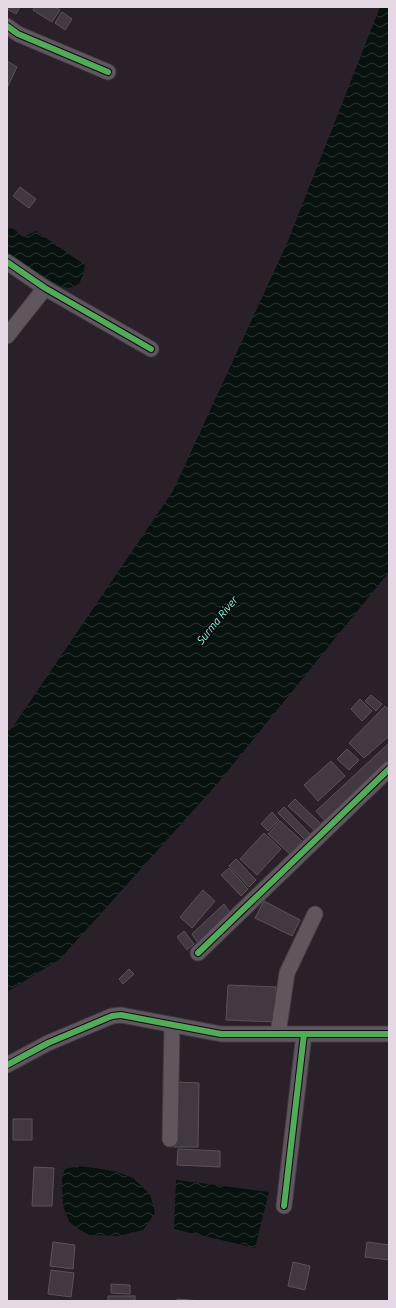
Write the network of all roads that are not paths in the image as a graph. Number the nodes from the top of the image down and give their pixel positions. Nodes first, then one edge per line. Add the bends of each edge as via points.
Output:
1 (7, 26) edge
2 (108, 72) dead end
3 (7, 262) edge
4 (45, 288) junction
5 (7, 336) edge
6 (151, 349) dead end
7 (389, 769) edge
8 (316, 914) dead end
9 (198, 953) dead end
10 (172, 1026) junction
11 (278, 1034) junction
12 (304, 1034) junction
13 (389, 1034) edge
14 (7, 1065) edge
15 (170, 1139) dead end
16 (284, 1206) dead end

1 - 2 street via 18,34
3 - 4 street
4 - 5 street
4 - 6 street
7 - 9 street
8 - 11 street via 288,973
10 - 11 street via 221,1034
10 - 14 street via 112,1016 48,1043
10 - 15 street
11 - 12 street
12 - 13 street
12 - 16 street

